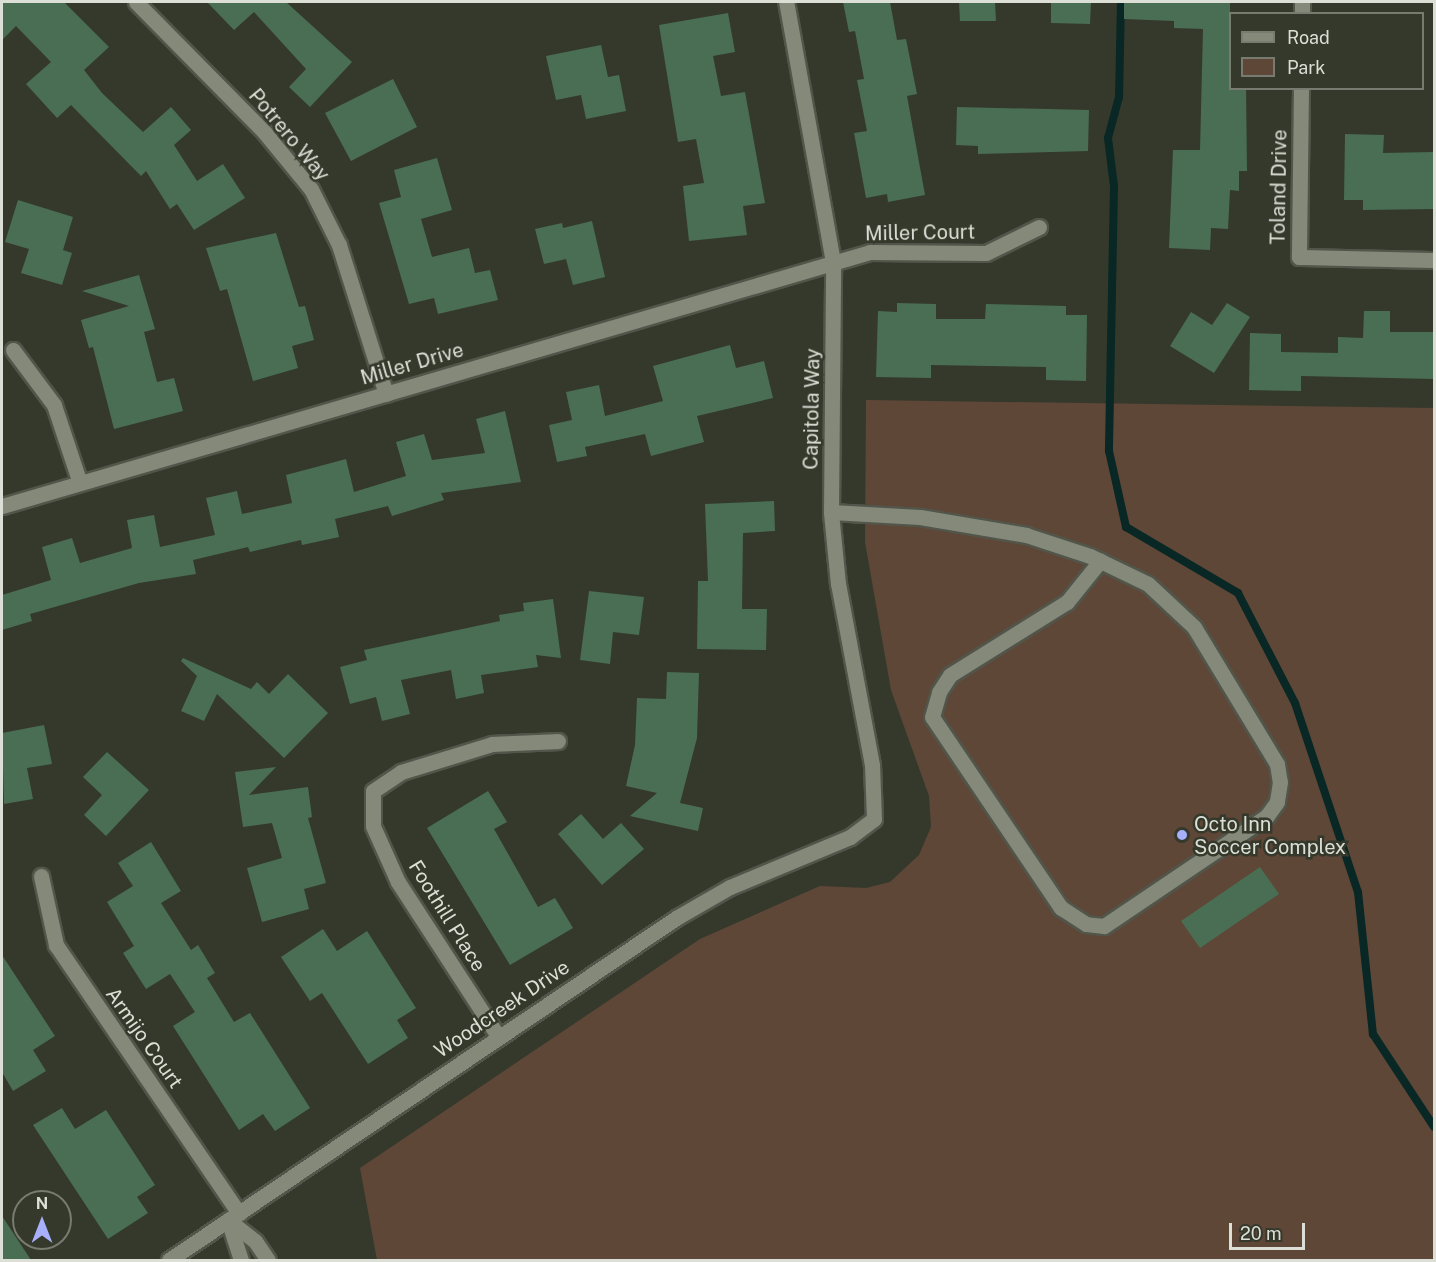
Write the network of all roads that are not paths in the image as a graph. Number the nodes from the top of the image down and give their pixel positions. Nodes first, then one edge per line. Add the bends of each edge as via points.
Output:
1 (136, 2) edge
2 (786, 2) edge
3 (1301, 90) edge
4 (1039, 227) dead end
5 (1434, 260) edge
6 (833, 262) junction
7 (13, 350) dead end
8 (386, 394) junction
9 (80, 483) junction
10 (2, 506) edge
11 (831, 512) junction
12 (1100, 561) junction
13 (558, 741) dead end
14 (874, 819) joint
15 (41, 876) dead end
16 (498, 1036) junction
17 (233, 1216) junction
18 (169, 1260) edge
19 (242, 1260) edge
20 (268, 1260) edge

1 - 8 street, Potrero Way via 265,134 311,189 339,245
2 - 6 street, Capitola Way
3 - 5 street, Toland Drive via 1299,257
4 - 6 street, Miller Court via 986,253 870,252
6 - 8 street, Miller Drive
6 - 11 street, Capitola Way
7 - 9 street via 54,405
8 - 9 street, Miller Drive
9 - 10 street, Miller Drive
11 - 12 street via 920,517 1026,535
11 - 14 street, Capitola Way via 838,584 873,774
12 - 12 street via 1148,584 1194,627 1277,764 1280,782 1277,801 1267,816 1104,926 1086,924 1061,908 932,717 939,692 950,675 1067,602
13 - 16 street, Foothill Place via 492,744 401,772 373,791 373,826 398,882
14 - 16 street, Woodcreek Drive via 850,837 730,887 676,918
15 - 17 street, Armijo Court via 56,945
16 - 17 street, Woodcreek Drive
17 - 18 street, Woodcreek Drive
17 - 19 street
17 - 20 street

